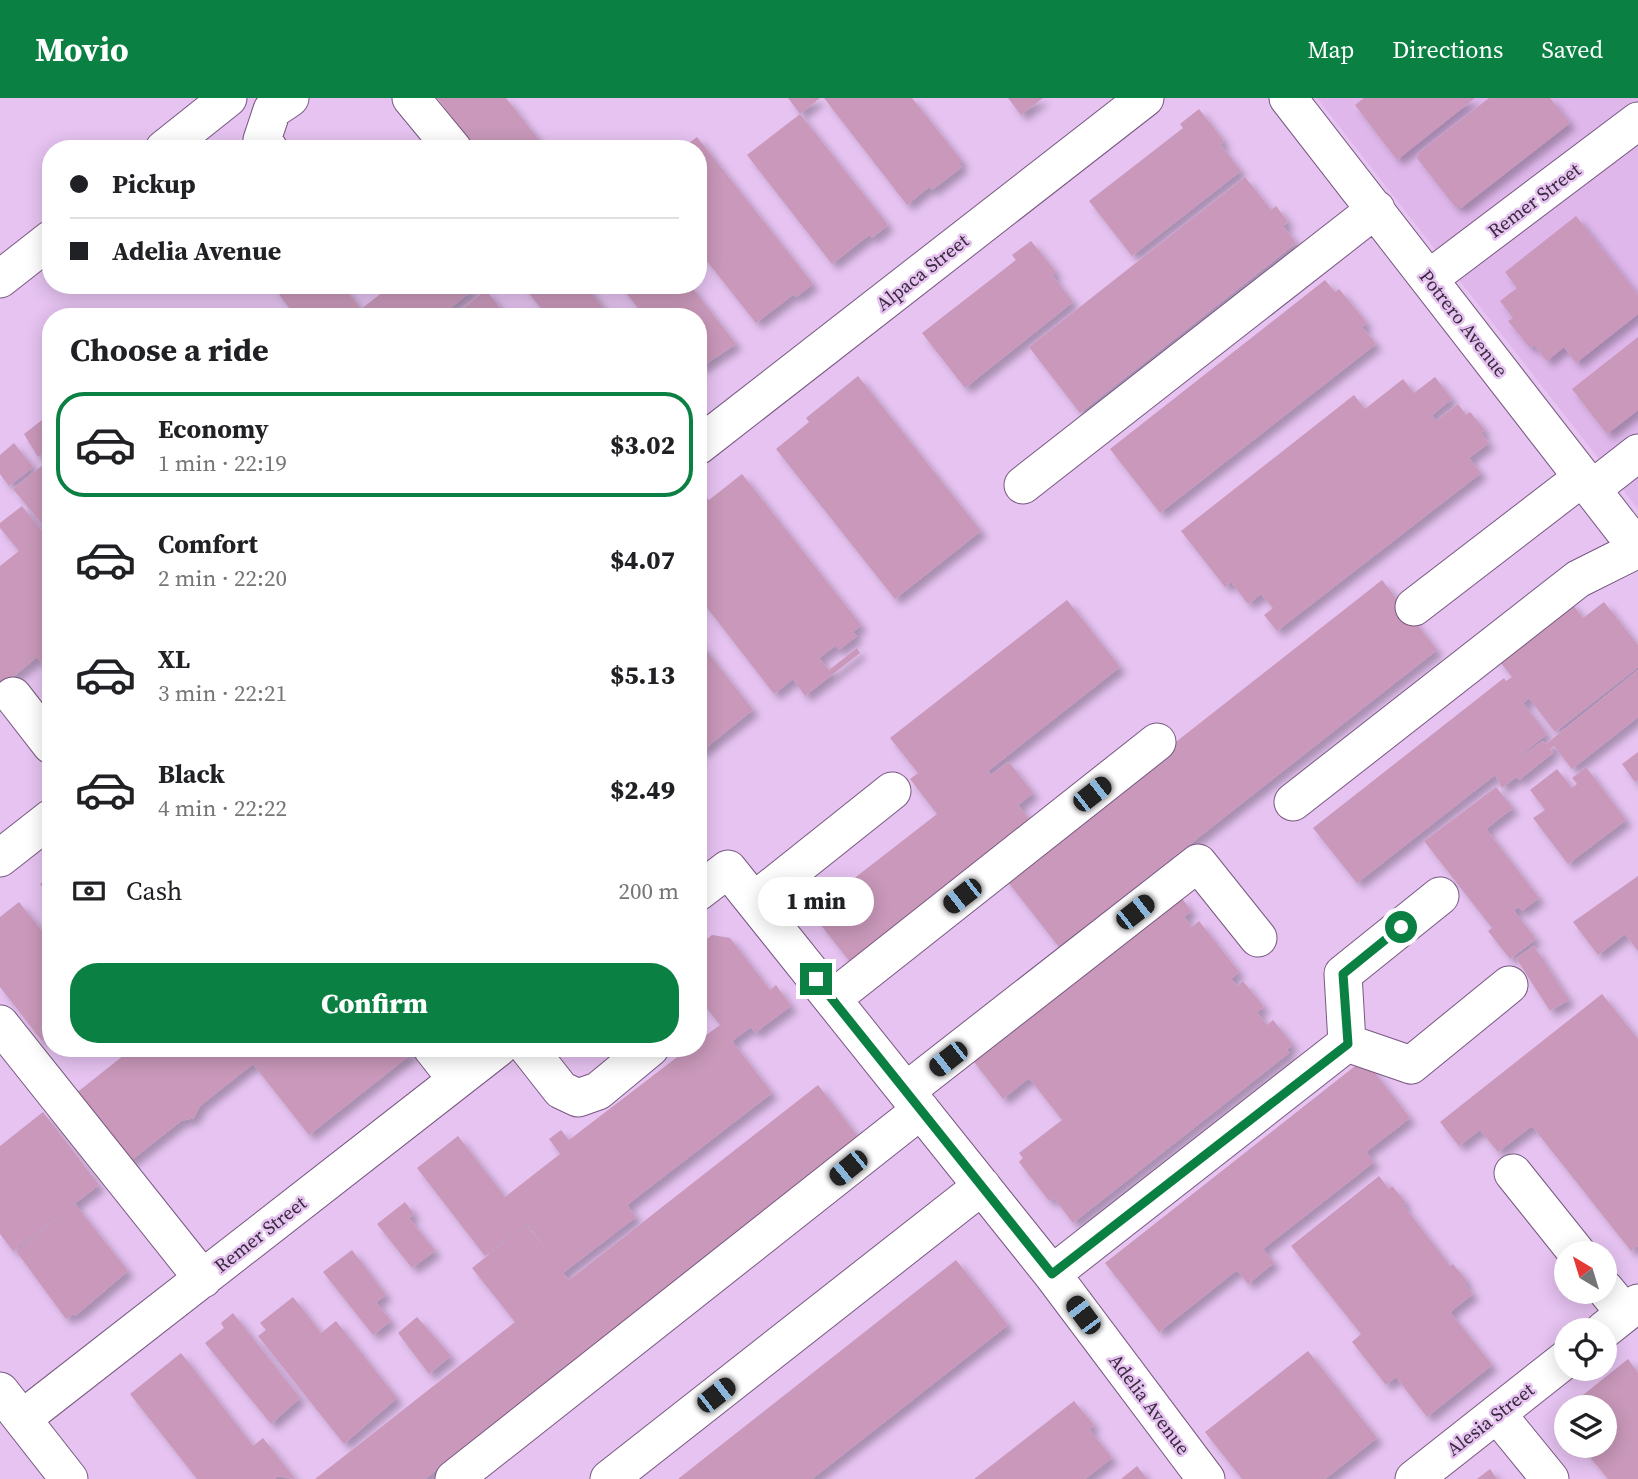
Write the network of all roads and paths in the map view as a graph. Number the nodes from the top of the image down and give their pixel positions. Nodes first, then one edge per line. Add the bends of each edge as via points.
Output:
1 (228, 98) edge
2 (411, 98) edge
3 (1145, 98) edge
4 (275, 102) edge
5 (1302, 103) edge
6 (1638, 121) edge
7 (175, 140) edge
8 (262, 140) edge
9 (446, 140) edge
10 (1376, 209) junction
11 (42, 246) edge
12 (1430, 278) junction
13 (0, 279) edge
14 (707, 439) edge
15 (1638, 453) edge
16 (1588, 483) junction
17 (1023, 485) dead end
18 (1638, 549) edge
19 (1414, 607) dead end
20 (13, 696) dead end
21 (42, 733) edge
22 (1157, 742) dead end
23 (892, 791) dead end
24 (1293, 802) dead end
25 (42, 825) edge
26 (0, 858) edge
27 (707, 885) edge
28 (1440, 896) dead end
29 (754, 901) junction
30 (1258, 938) dead end
31 (1509, 985) dead end
32 (832, 999) junction
33 (0, 1024) edge
34 (1348, 1044) junction
35 (439, 1057) edge
36 (486, 1057) edge
37 (535, 1057) edge
38 (639, 1057) edge
39 (457, 1080) junction
40 (913, 1101) junction
41 (1513, 1173) dead end
42 (982, 1186) junction
43 (1567, 1241) edge
44 (1052, 1274) junction
45 (203, 1279) junction
46 (1554, 1369) edge
47 (11, 1405) edge
48 (1497, 1414) junction
49 (69, 1479) edge
50 (454, 1479) edge
51 (608, 1479) edge
52 (1206, 1479) edge
53 (1414, 1479) edge
54 (1550, 1479) edge

1 - 7 street
2 - 9 street
3 - 14 street, Alpaca Street
4 - 8 street
5 - 10 street, Potrero Avenue
6 - 12 street, Remer Street
10 - 12 street, Potrero Avenue
10 - 17 street
11 - 13 street
12 - 16 street, Potrero Avenue
15 - 16 street
16 - 18 street, Potrero Avenue
16 - 19 street
18 - 24 street via 1578,579
20 - 21 street
22 - 32 street
23 - 29 street
25 - 26 street
27 - 29 street, Adelia Avenue via 728,869
28 - 34 street via 1343,974
29 - 32 street, Adelia Avenue
30 - 40 street via 1198,863
31 - 34 street via 1411,1065
32 - 40 street, Adelia Avenue
33 - 45 street
34 - 44 street
35 - 39 street
36 - 39 street, Remer Street
37 - 38 street via 561,1090 578,1098 598,1091
39 - 45 street, Remer Street
40 - 42 street, Adelia Avenue
40 - 50 street
41 - 43 street
42 - 44 street, Adelia Avenue
42 - 51 street
44 - 52 street, Adelia Avenue
45 - 47 street, Remer Street
46 - 48 street, Alesia Street
47 - 49 street
48 - 53 street, Alesia Street
48 - 54 street

